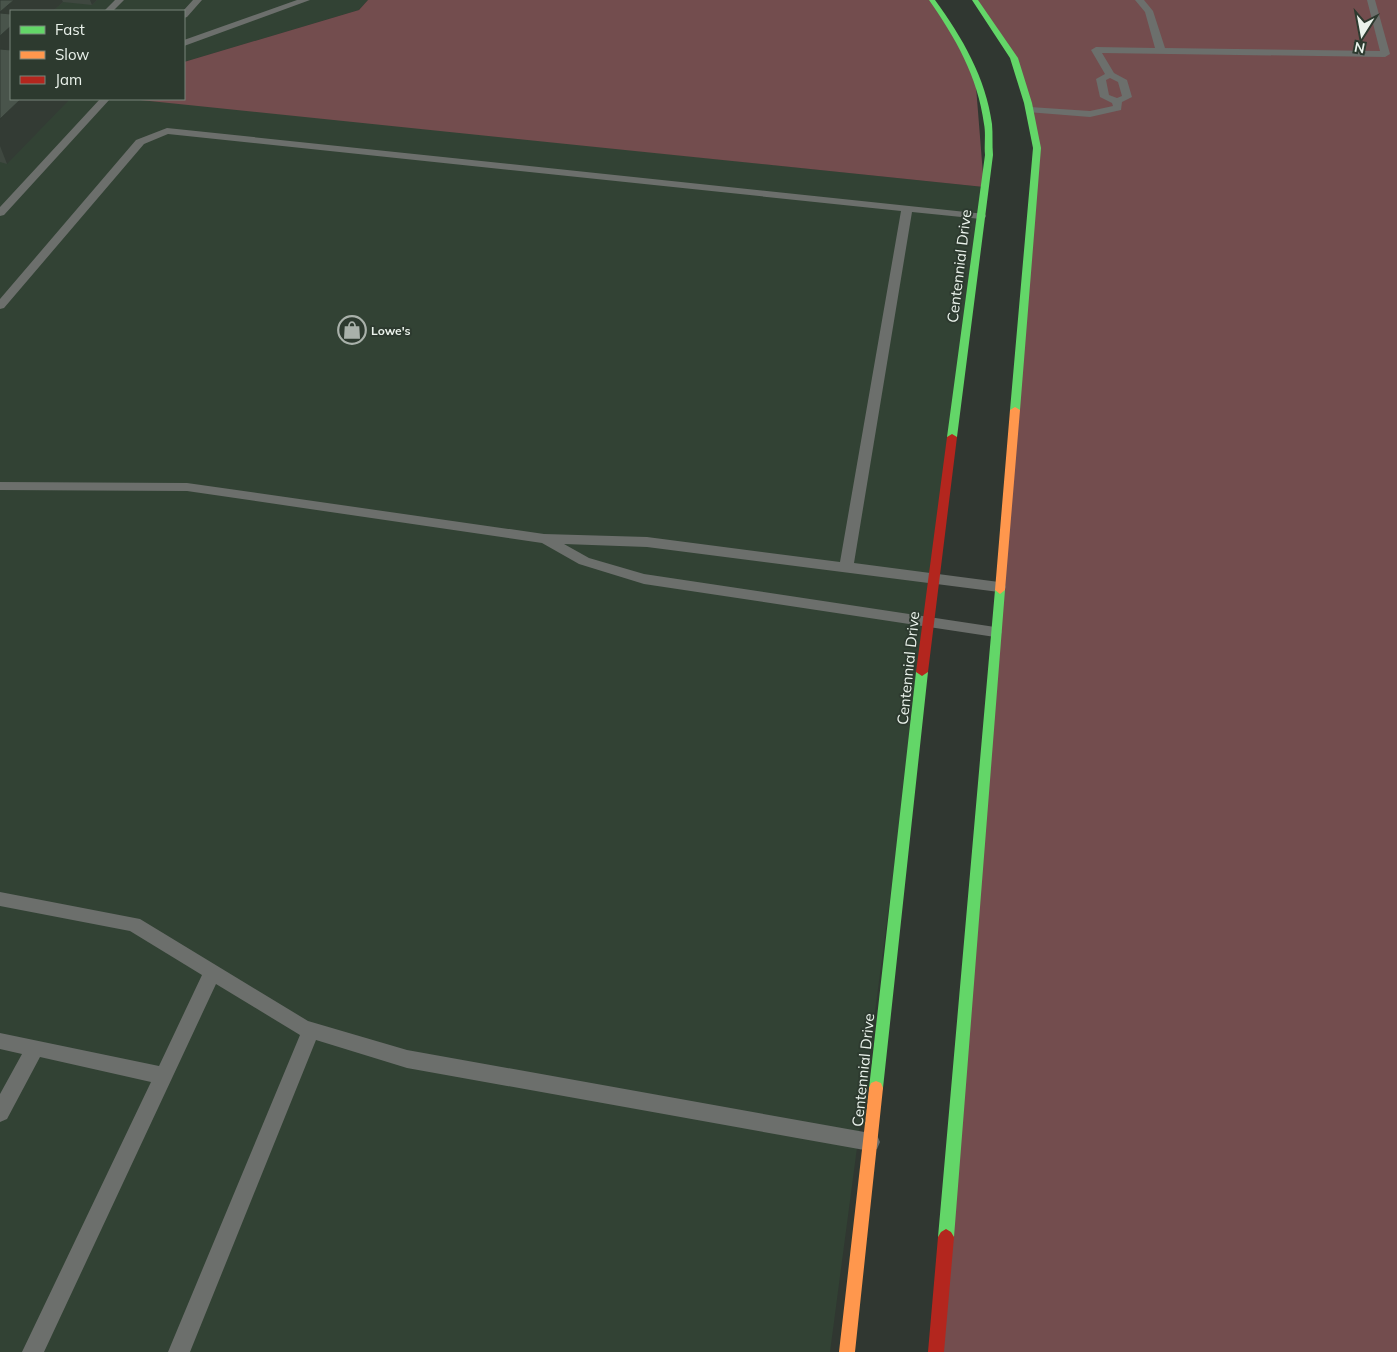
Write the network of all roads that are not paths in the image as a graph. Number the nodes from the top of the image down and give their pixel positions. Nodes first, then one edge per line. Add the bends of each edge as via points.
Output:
1 (120, 0) edge
2 (198, 0) edge
3 (306, 0) edge
4 (932, 0) edge
5 (936, 0) edge
6 (975, 0) edge
7 (1139, 0) edge
8 (1370, 0) edge
9 (109, 10) edge
10 (952, 10) dead end
11 (185, 14) edge
12 (185, 43) edge
13 (1161, 50) junction
14 (1110, 75) junction
15 (104, 100) edge
16 (1016, 101) dead end
17 (1117, 102) junction
18 (1030, 110) junction
19 (907, 208) junction
20 (0, 213) edge
21 (981, 216) junction
22 (0, 306) edge
23 (0, 486) edge
24 (544, 539) junction
25 (846, 567) junction
26 (934, 578) junction
27 (999, 587) junction
28 (928, 622) junction
29 (995, 632) junction
30 (0, 899) edge
31 (213, 972) junction
32 (311, 1030) junction
33 (0, 1041) edge
34 (35, 1048) junction
35 (164, 1076) junction
36 (0, 1113) edge
37 (870, 1142) junction
38 (33, 1352) edge
39 (179, 1352) edge
40 (847, 1352) edge
41 (936, 1352) edge

1 - 9 lane
2 - 11 lane
3 - 12 lane
4 - 21 street, Centennial Drive via 960,43 975,74 987,120 989,155
5 - 10 street
6 - 18 street via 1014,58
7 - 13 lane via 1149,11
8 - 13 lane via 1385,54
13 - 14 lane via 1096,50
14 - 17 lane via 1101,79 1105,97
14 - 17 lane via 1122,80 1127,97
15 - 20 lane
16 - 18 street
17 - 18 lane via 1118,108 1090,114
18 - 27 street via 1037,148 1034,199
19 - 21 lane
19 - 22 lane via 167,131 140,142
19 - 25 lane
21 - 26 street, Centennial Drive
23 - 24 lane via 187,487
24 - 25 lane via 647,542
24 - 28 lane via 584,562 644,579
25 - 26 lane
26 - 27 lane
26 - 28 street, Centennial Drive
27 - 29 street
28 - 29 lane
28 - 37 street, Centennial Drive
29 - 41 street
30 - 31 lane via 134,924
31 - 32 lane
31 - 35 lane
32 - 37 lane via 419,1062
32 - 39 lane
33 - 34 lane
34 - 35 lane
34 - 36 lane
35 - 38 lane
37 - 40 street, Centennial Drive

